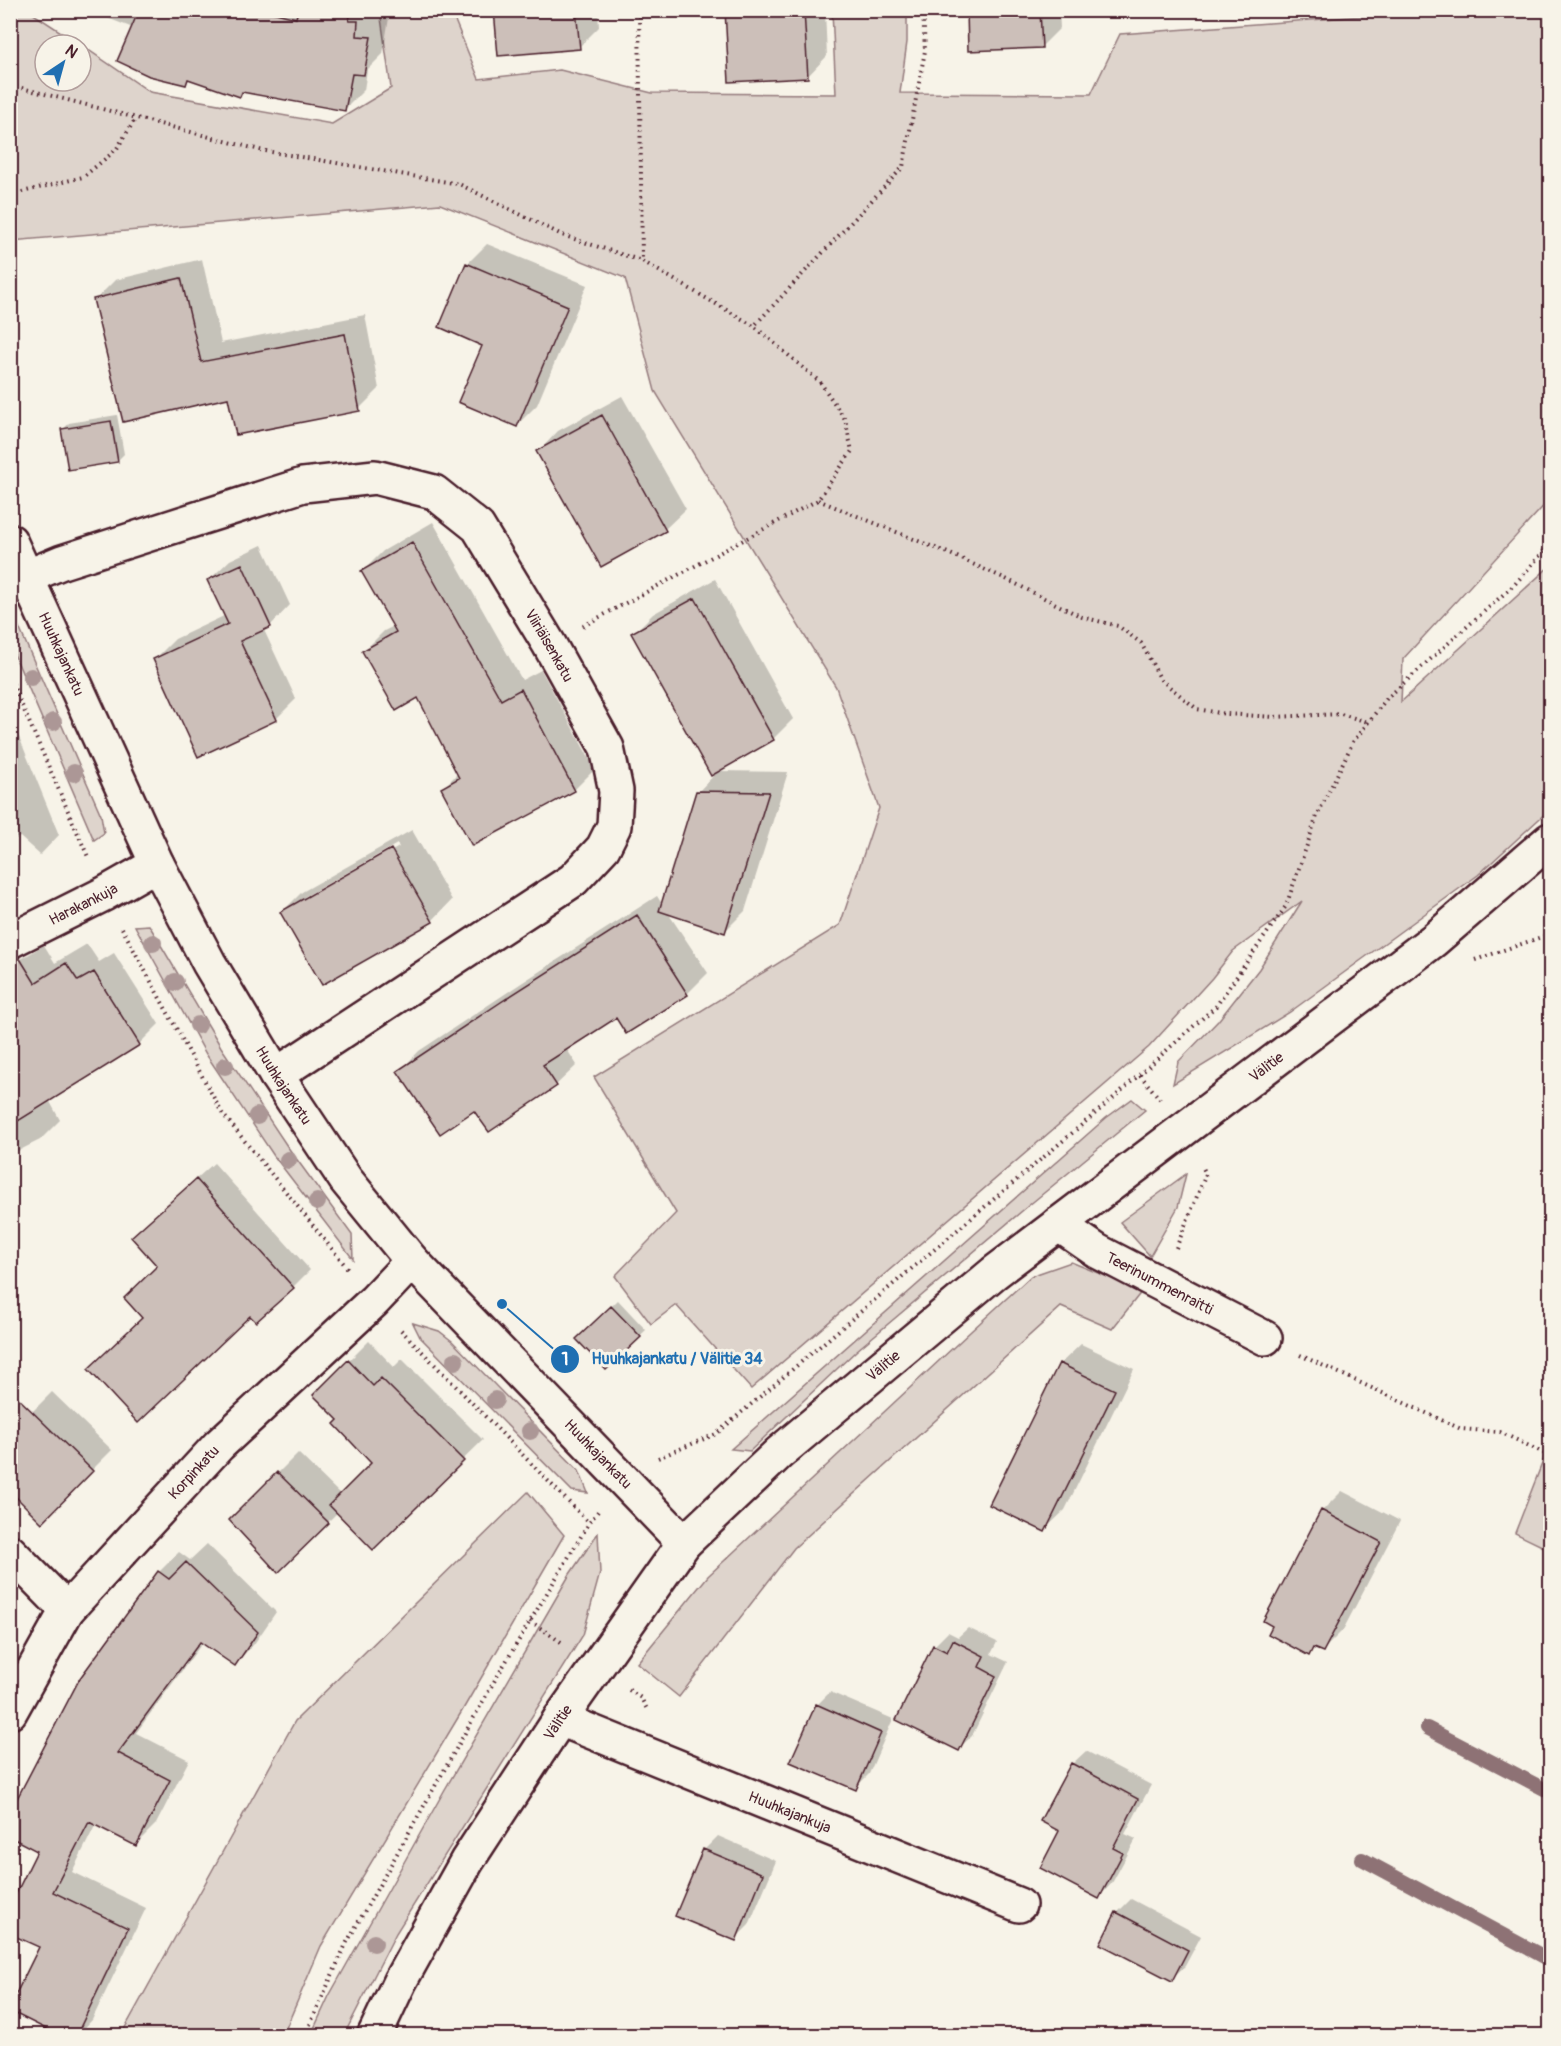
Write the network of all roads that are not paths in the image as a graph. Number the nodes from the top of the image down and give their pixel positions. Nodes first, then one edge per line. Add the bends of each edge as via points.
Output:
1 (10, 541) edge
2 (26, 577) junction
3 (1551, 840) edge
4 (156, 864) junction
5 (10, 941) edge
6 (276, 1075) junction
7 (1058, 1224) junction
8 (412, 1261) junction
9 (1265, 1338) road end
10 (684, 1544) junction
11 (10, 1552) edge
12 (67, 1610) junction
13 (10, 1712) edge
14 (560, 1719) junction
15 (1019, 1905) dead end
16 (374, 2036) edge

1 - 2 street, Huuhkajankatu
2 - 4 street, Huuhkajankatu
2 - 6 street, Viiriäisenkatu via 303,485 375,477 434,492 478,527 607,748 616,790 614,826 603,848 573,880
3 - 7 street, Välitie via 1434,940
4 - 5 street, Harakankuja
4 - 6 street, Huuhkajankatu via 208,963
6 - 8 street, Huuhkajankatu via 346,1180
7 - 9 street, Teerinummenraitti via 1096,1251
7 - 10 street, Välitie via 779,1453
8 - 10 street, Huuhkajankatu
8 - 12 street, Korpinkatu via 219,1445
10 - 14 street, Välitie
11 - 12 street
12 - 13 street, Korpinkatu
14 - 15 street, Huuhkajankuja
14 - 16 street, Välitie via 467,1861

